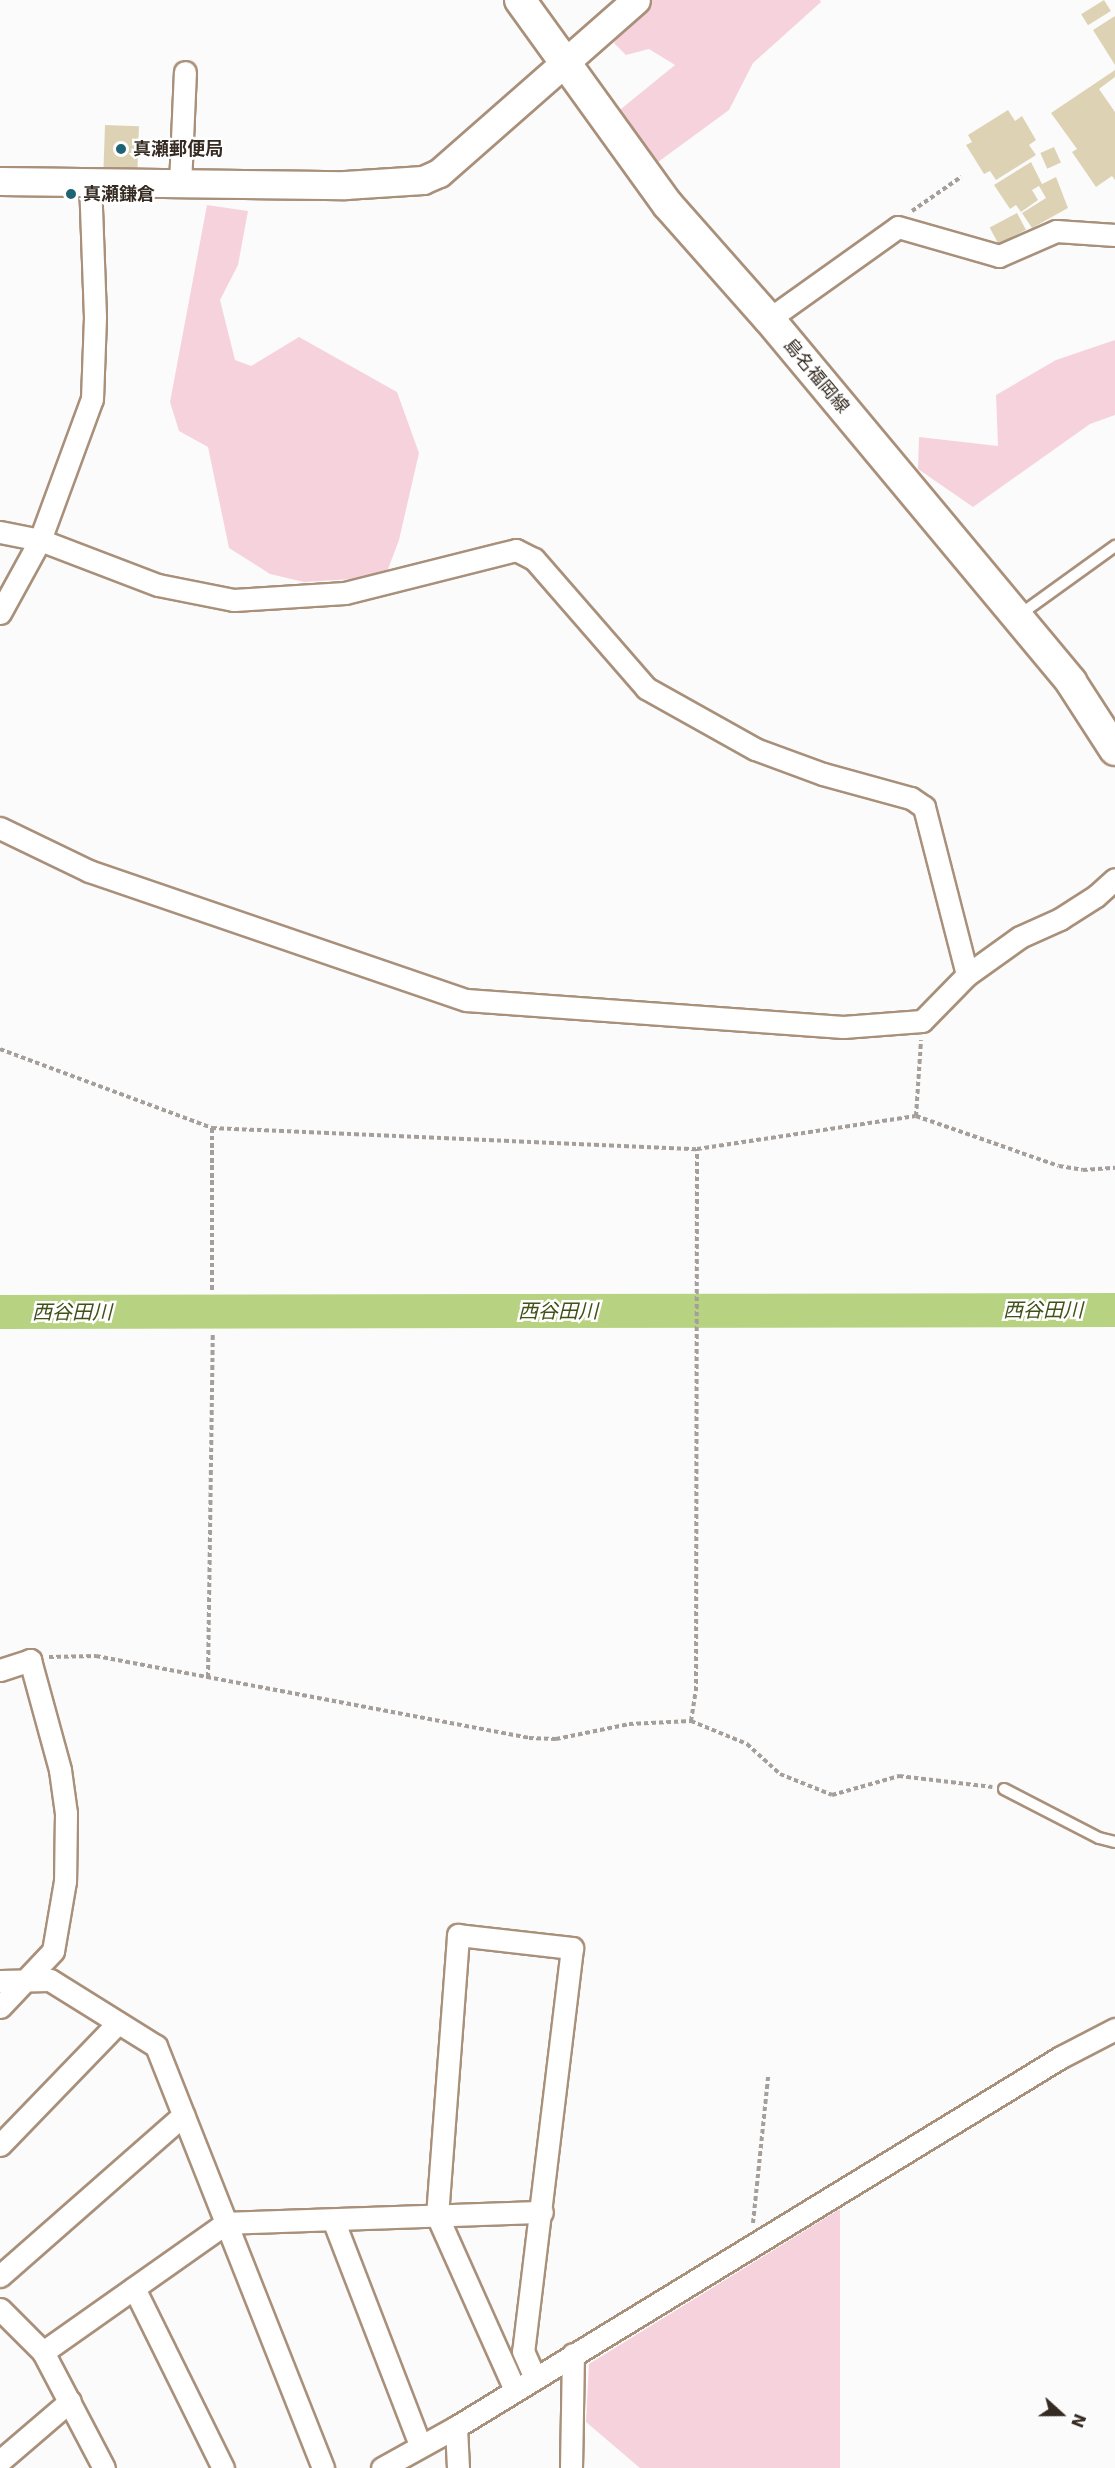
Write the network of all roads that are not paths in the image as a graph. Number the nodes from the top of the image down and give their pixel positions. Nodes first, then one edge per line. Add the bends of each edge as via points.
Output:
1 (520, 0) edge
2 (636, 0) edge
3 (563, 62) junction
4 (185, 72) dead end
5 (0, 181) edge
6 (90, 183) junction
7 (180, 185) junction
8 (1115, 235) edge
9 (769, 319) junction
10 (0, 532) edge
11 (40, 540) junction
12 (1115, 546) edge
13 (0, 613) edge
14 (1017, 616) junction
15 (1115, 750) edge
16 (0, 828) edge
17 (1115, 879) edge
18 (967, 975) junction
19 (0, 1670) edge
20 (1004, 1789) road end
21 (1115, 1842) edge
22 (27, 1980) junction
23 (0, 1981) edge
24 (0, 2007) edge
25 (118, 2023) junction
26 (1115, 2029) edge
27 (183, 2115) junction
28 (0, 2145) edge
29 (542, 2212) junction
30 (437, 2216) junction
31 (334, 2222) junction
32 (226, 2223) junction
33 (0, 2276) edge
34 (134, 2288) junction
35 (0, 2309) edge
36 (43, 2352) junction
37 (573, 2354) junction
38 (535, 2378) junction
39 (515, 2390) junction
40 (70, 2401) junction
41 (456, 2427) junction
42 (420, 2445) junction
43 (0, 2460) edge
44 (105, 2468) edge
45 (222, 2468) edge
46 (323, 2468) edge
47 (382, 2468) edge
48 (458, 2468) edge
49 (571, 2468) edge

1 - 3 main road, 島名福岡線
2 - 3 street
3 - 7 street via 439,173 423,180 345,185
3 - 9 main road, 島名福岡線 via 668,205
4 - 7 street
5 - 6 street
6 - 7 street
6 - 11 street via 95,317 92,399
8 - 9 street via 1056,231 999,256 898,227
9 - 14 main road, 島名福岡線
10 - 11 street
11 - 13 street
11 - 18 street via 158,585 234,600 345,592 516,550 534,559 646,688 755,749 823,774 911,798 924,807
12 - 14 lane
14 - 15 main road, 島名福岡線 via 1071,682
16 - 18 street via 89,871 466,1000 843,1027 922,1021
17 - 18 street via 1096,896 1060,919 1020,937
19 - 22 street via 30,1660 60,1770 66,1813 59,1929 52,1951
20 - 21 lane via 1099,1839
22 - 23 street
22 - 24 street
22 - 25 street via 50,1980
25 - 27 street via 156,2046
25 - 28 street
26 - 37 street via 1061,2057
27 - 32 street
27 - 33 street
29 - 30 street
29 - 30 street via 572,1948 458,1935
29 - 38 street via 523,2351
30 - 31 street
30 - 39 street
31 - 32 street
31 - 42 street
32 - 34 street
32 - 46 street
34 - 36 street
34 - 45 street
35 - 36 street
36 - 40 street
37 - 38 street
37 - 49 street
38 - 39 street
39 - 41 street
40 - 43 street
40 - 44 street
41 - 42 street
41 - 48 street
42 - 47 street

